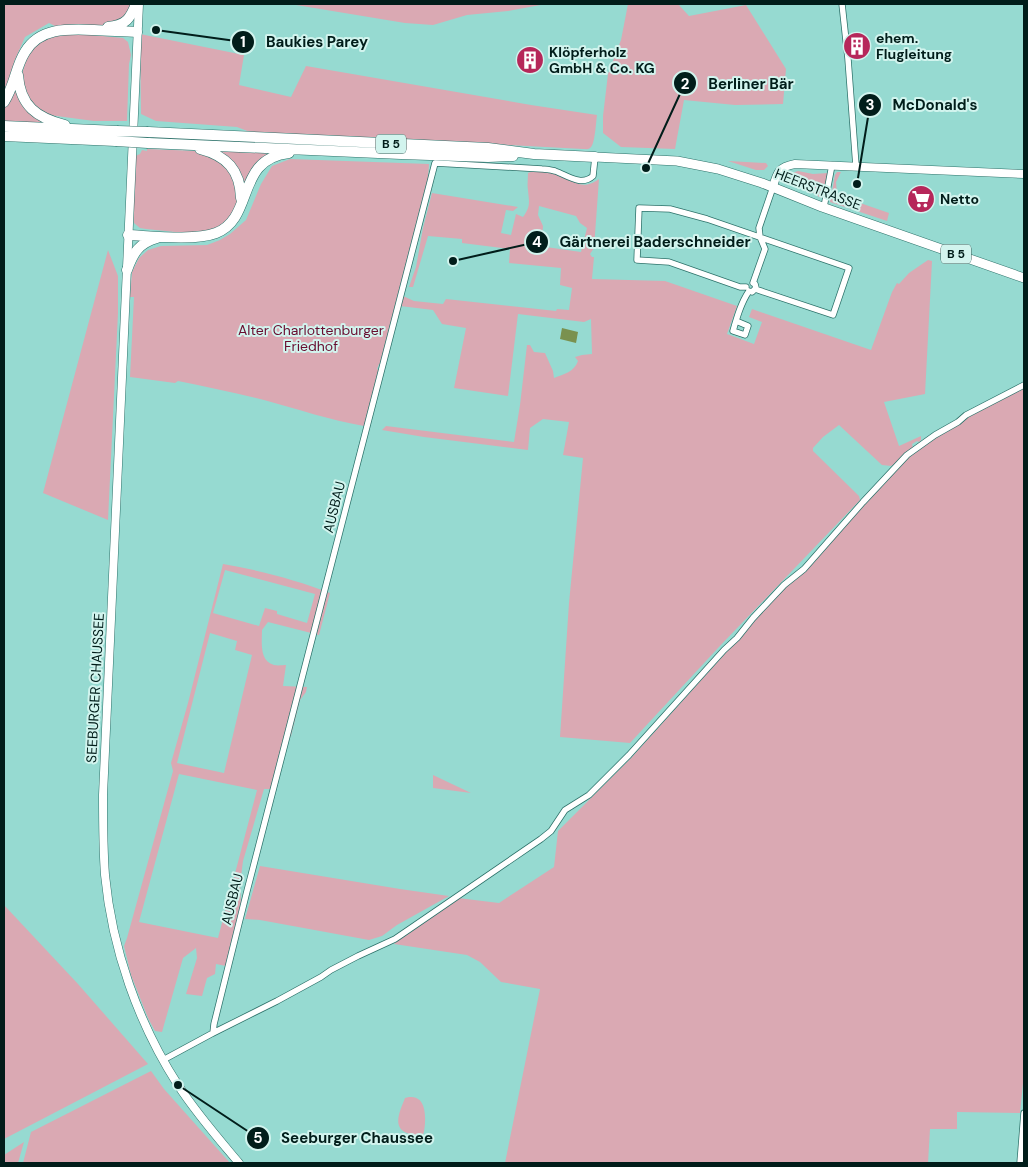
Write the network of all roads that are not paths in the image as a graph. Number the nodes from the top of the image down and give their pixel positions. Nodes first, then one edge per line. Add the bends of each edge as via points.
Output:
1 (137, 4) edge
2 (842, 4) edge
3 (89, 30) junction
4 (137, 32) junction
5 (18, 70) junction
6 (4, 102) edge
7 (4, 126) edge
8 (81, 129) junction
9 (4, 136) edge
10 (116, 136) junction
11 (148, 138) junction
12 (170, 143) junction
13 (324, 151) junction
14 (534, 154) junction
15 (595, 157) junction
16 (832, 165) junction
17 (856, 166) junction
18 (1024, 174) edge
19 (772, 187) junction
20 (240, 206) junction
21 (824, 207) junction
22 (128, 235) junction
23 (163, 237) junction
24 (760, 237) junction
25 (127, 270) junction
26 (1024, 278) edge
27 (751, 288) junction
28 (736, 321) dead end
29 (1024, 385) edge
30 (213, 1032) junction
31 (163, 1060) junction
32 (1024, 1113) edge
33 (239, 1163) edge
34 (1020, 1163) edge

1 - 3 highway via 129,19 120,25
1 - 4 main road, SEEBURGER CHAUSSEE
2 - 17 street
3 - 4 highway
3 - 5 highway via 56,30 38,38 25,51
4 - 22 main road, SEEBURGER CHAUSSEE
5 - 6 highway
5 - 8 highway via 20,89 33,111 60,124
7 - 8 highway, B 5
8 - 10 highway, B 5
9 - 10 highway, B 5
10 - 11 highway, B 5, bridge
11 - 12 highway, B 5
11 - 14 highway, B 5 via 488,148
12 - 13 highway, B 5
12 - 20 highway via 206,150 229,163 240,183
13 - 14 highway, B 5 via 488,157
13 - 20 highway via 283,154 266,161 253,174
14 - 15 highway, B 5
15 - 19 main road, HEERSTRASSE / B 5 via 687,163
15 - 30 street, AUSBAU via 593,176 583,181 553,170 435,163
16 - 17 main road
16 - 19 main road via 786,166 778,171
16 - 21 street
17 - 18 main road
19 - 21 main road, HEERSTRASSE / B 5
19 - 24 street via 759,228
20 - 23 highway via 234,218 216,233 198,237
21 - 26 main road, HEERSTRASSE / B 5
22 - 23 highway
22 - 25 main road, SEEBURGER CHAUSSEE
23 - 25 highway via 150,240 138,249
24 - 27 street via 764,249
24 - 27 street via 849,268 833,315
24 - 27 street via 670,209 639,208 637,260 670,262
25 - 31 main road, SEEBURGER CHAUSSEE via 103,853 108,901 120,956 132,992
27 - 28 street
29 - 30 street via 966,415 906,456 629,755 588,795 565,810 541,839 395,939
30 - 31 street
31 - 33 main road, SEEBURGER CHAUSSEE via 191,1104
32 - 34 street

